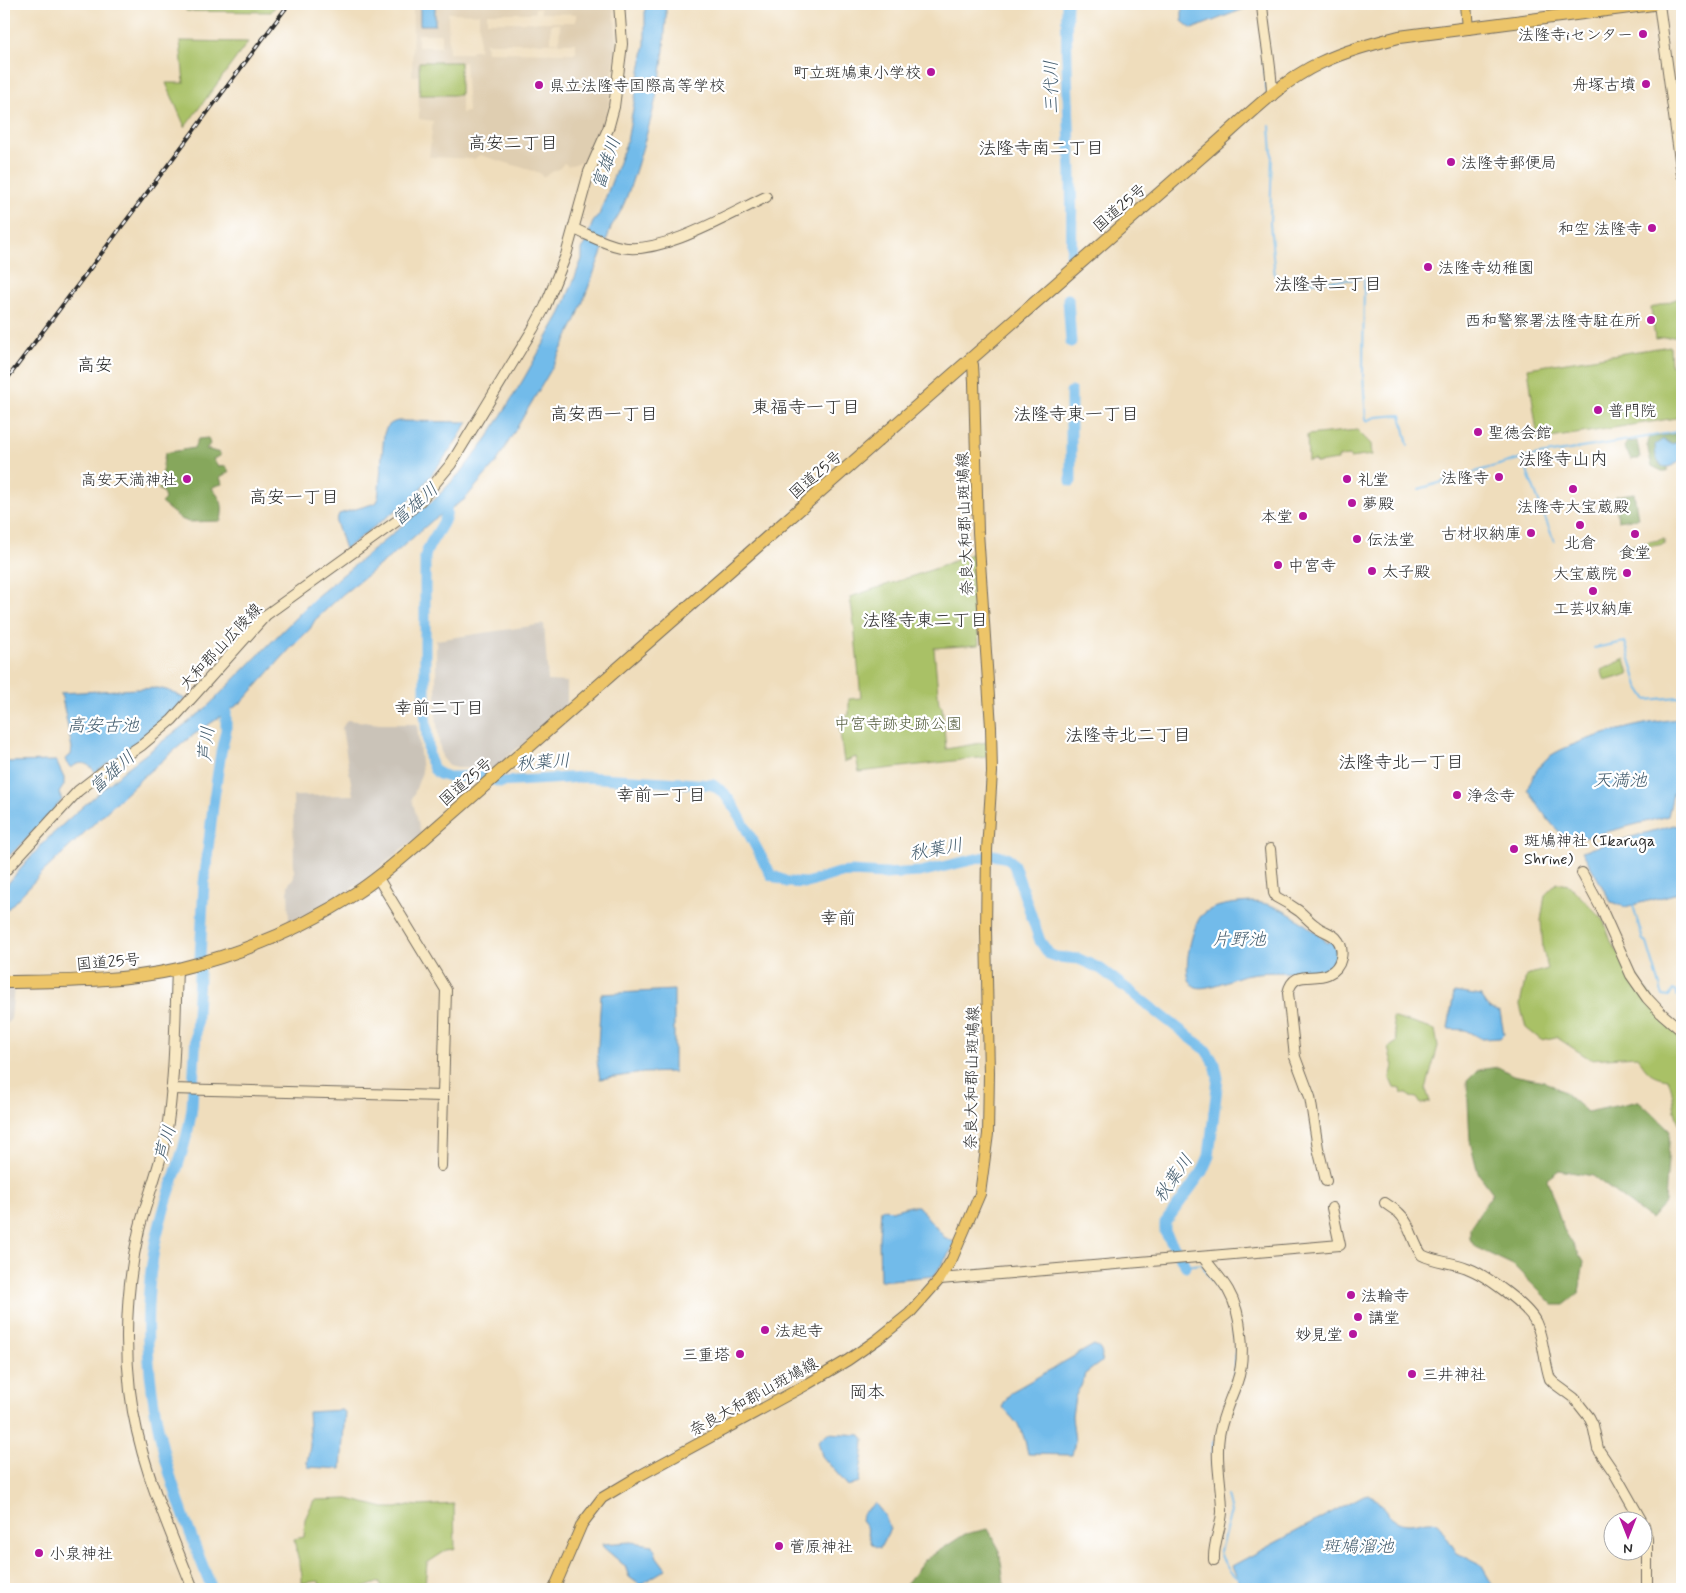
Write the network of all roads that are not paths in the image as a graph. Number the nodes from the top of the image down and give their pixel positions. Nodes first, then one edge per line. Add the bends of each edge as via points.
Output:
1 (619, 4) edge
2 (1262, 4) edge
3 (1466, 4) edge
4 (1653, 4) edge
5 (1659, 4) edge
6 (1468, 29) junction
7 (1272, 96) junction
8 (1682, 175) edge
9 (766, 197) dead end
10 (576, 230) junction
11 (971, 360) junction
12 (1270, 849) dead end
13 (4, 872) edge
14 (1582, 873) dead end
15 (378, 878) junction
16 (177, 969) junction
17 (4, 982) edge
18 (1682, 1031) edge
19 (171, 1090) junction
20 (443, 1096) junction
21 (441, 1166) dead end
22 (1326, 1181) dead end
23 (1385, 1203) dead end
24 (1332, 1208) dead end
25 (1203, 1257) junction
26 (940, 1279) junction
27 (1636, 1510) edge
28 (1214, 1560) dead end
29 (1647, 1560) edge
30 (193, 1589) edge
31 (554, 1589) edge
32 (1647, 1589) edge

1 - 10 street, 大和郡山広陵線 via 622,44 614,107 589,172
2 - 7 street
3 - 6 main road
4 - 6 highway, 国道25号
5 - 8 street
6 - 7 highway, 国道25号 via 1399,37 1365,46 1319,64
7 - 11 highway, 国道25号
9 - 10 street via 697,230 640,248 622,248
10 - 13 street, 大和郡山広陵線 via 545,307 451,464 421,500 270,618 172,720 78,791
11 - 15 highway, 国道25号
11 - 26 main road, 奈良大和郡山斑鳩線 via 979,571 992,734 986,931 989,1073 986,1150 980,1194 958,1248
12 - 22 street via 1276,896 1334,936 1341,949 1341,960 1333,971 1320,976 1301,977 1295,980 1288,993 1295,1057 1310,1097
14 - 18 street via 1631,975 1647,998
15 - 16 highway, 国道25号 via 310,920 268,939
15 - 20 street via 446,990
16 - 17 highway, 国道25号 via 104,979
16 - 19 street
19 - 20 street
19 - 30 street via 165,1138 133,1261 128,1305 128,1358 132,1403 142,1453
20 - 21 street
23 - 27 street via 1405,1220 1422,1255 1474,1271 1530,1313 1536,1324 1550,1379 1574,1398 1589,1417 1598,1449
24 - 25 street via 1340,1245
25 - 26 street
25 - 28 street via 1232,1299 1242,1352 1242,1366 1219,1435 1217,1469 1222,1514
26 - 31 main road, 奈良大和郡山斑鳩線 via 909,1314 848,1360 602,1498 582,1524
29 - 32 street

